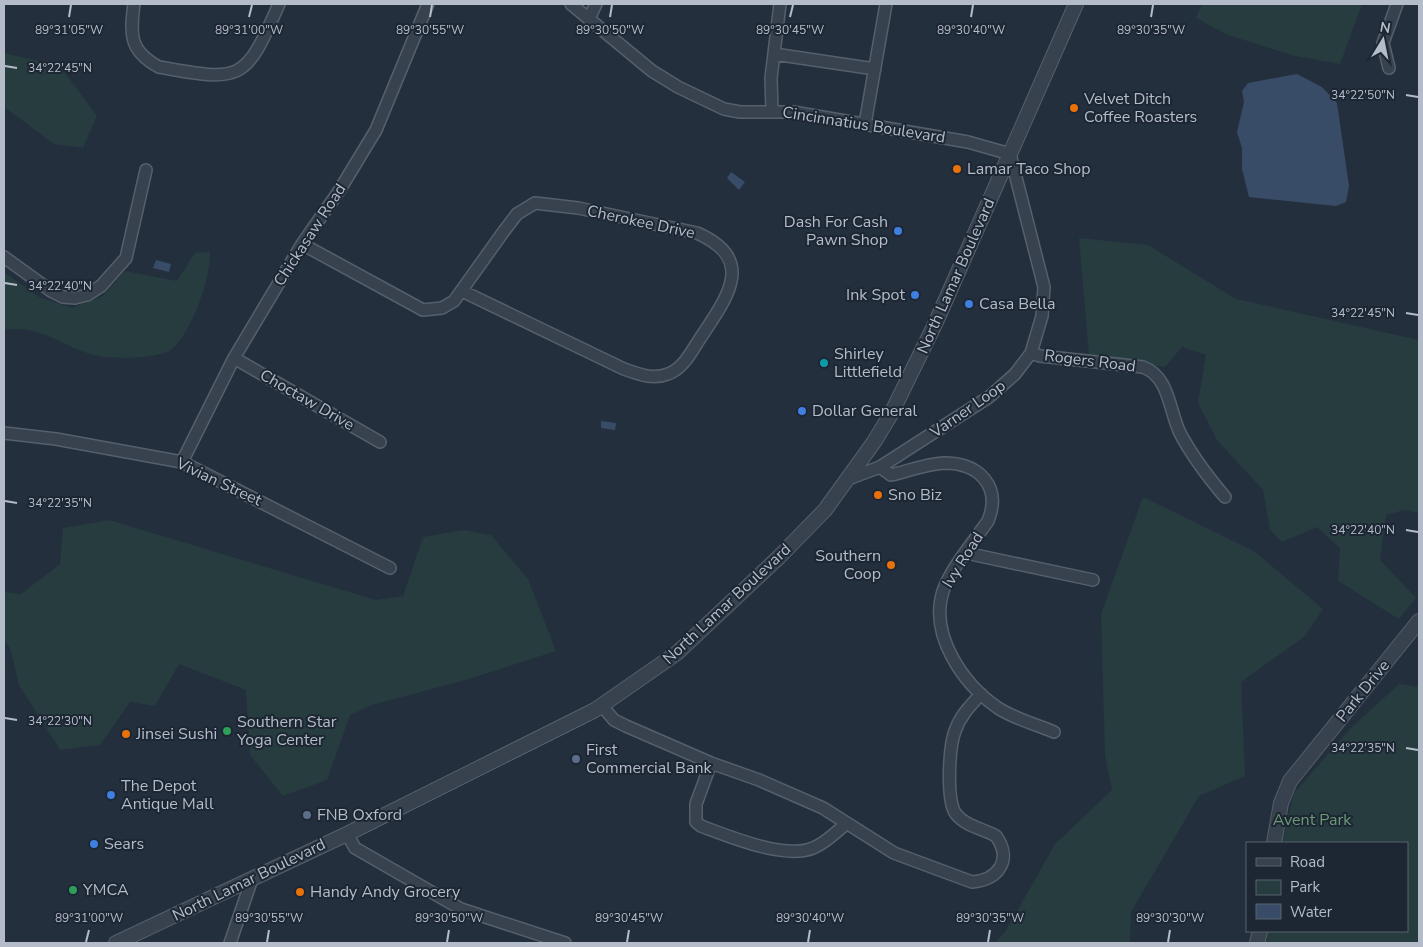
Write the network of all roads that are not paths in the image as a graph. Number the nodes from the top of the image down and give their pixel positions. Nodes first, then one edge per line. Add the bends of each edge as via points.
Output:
1 (134, 4) edge
2 (279, 4) edge
3 (428, 4) edge
4 (571, 4) edge
5 (596, 4) edge
6 (780, 4) edge
7 (886, 4) edge
8 (1076, 4) edge
9 (1397, 4) edge
10 (589, 19) junction
11 (774, 54) junction
12 (1389, 68) dead end
13 (875, 69) junction
14 (772, 111) junction
15 (865, 124) junction
16 (1010, 154) junction
17 (146, 170) dead end
18 (302, 244) junction
19 (4, 257) edge
20 (462, 291) junction
21 (1031, 353) junction
22 (234, 358) junction
23 (4, 433) edge
24 (380, 442) dead end
25 (182, 462) junction
26 (880, 467) junction
27 (848, 479) junction
28 (1225, 497) dead end
29 (966, 553) junction
30 (390, 568) dead end
31 (1093, 580) dead end
32 (1419, 620) edge
33 (981, 694) junction
34 (602, 706) junction
35 (1054, 732) dead end
36 (711, 763) junction
37 (847, 823) junction
38 (347, 834) junction
39 (1274, 842) edge
40 (252, 879) junction
41 (116, 943) edge
42 (230, 943) edge
43 (565, 943) edge

1 - 2 street via 132,37 135,46 150,62 159,67 223,76 248,65
3 - 18 street, Chickasaw Road via 376,130
4 - 10 street, Cincinnatius Boulevard
5 - 10 street
6 - 11 street
7 - 13 street
8 - 16 street, North Lamar Boulevard
9 - 12 street via 1382,42
10 - 14 street, Cincinnatius Boulevard via 652,71 704,101 740,112
11 - 13 street
11 - 14 street
13 - 15 street
14 - 15 street, Cincinnatius Boulevard
15 - 16 street, Cincinnatius Boulevard via 968,142
16 - 21 street, Varner Loop via 1044,287 1042,316
16 - 27 street, North Lamar Boulevard via 936,322 891,414
17 - 19 street via 126,258 101,286 87,295 75,298 57,294
18 - 20 street, Cherokee Drive via 423,310 442,308
18 - 22 street, Chickasaw Road
20 - 20 street, Cherokee Drive via 624,369 656,377 681,366 724,302 733,272 722,248 714,240 697,233 578,208 535,203 517,214
21 - 26 street, Varner Loop via 1015,374 989,397
21 - 28 street, Rogers Road via 1143,367 1154,373 1162,384 1179,431 1207,476
22 - 24 street, Choctaw Drive
22 - 25 street, Chickasaw Road
23 - 25 street, Vivian Street
25 - 30 street, Vivian Street
26 - 27 street, Varner Loop
26 - 29 street, Ivy Road via 891,475 945,463 968,468 987,481 992,511
27 - 34 street, North Lamar Boulevard via 818,517 713,620 677,653
29 - 31 street
29 - 33 street, Ivy Road via 943,591 941,620 948,648 960,671
32 - 39 street, Park Drive via 1290,781 1281,803
33 - 35 street, Ivy Road via 998,708
33 - 37 street via 964,712 954,733 950,795 952,806 960,818 996,836 1001,843 1003,862 992,877 972,882 946,874 894,853
34 - 36 street via 614,720
34 - 38 street, North Lamar Boulevard
36 - 37 street via 787,791
36 - 37 street via 696,804 696,822 701,826 769,848 793,850 811,849
38 - 40 street, North Lamar Boulevard
38 - 43 street via 355,848 461,909
40 - 41 street, North Lamar Boulevard
40 - 42 street

